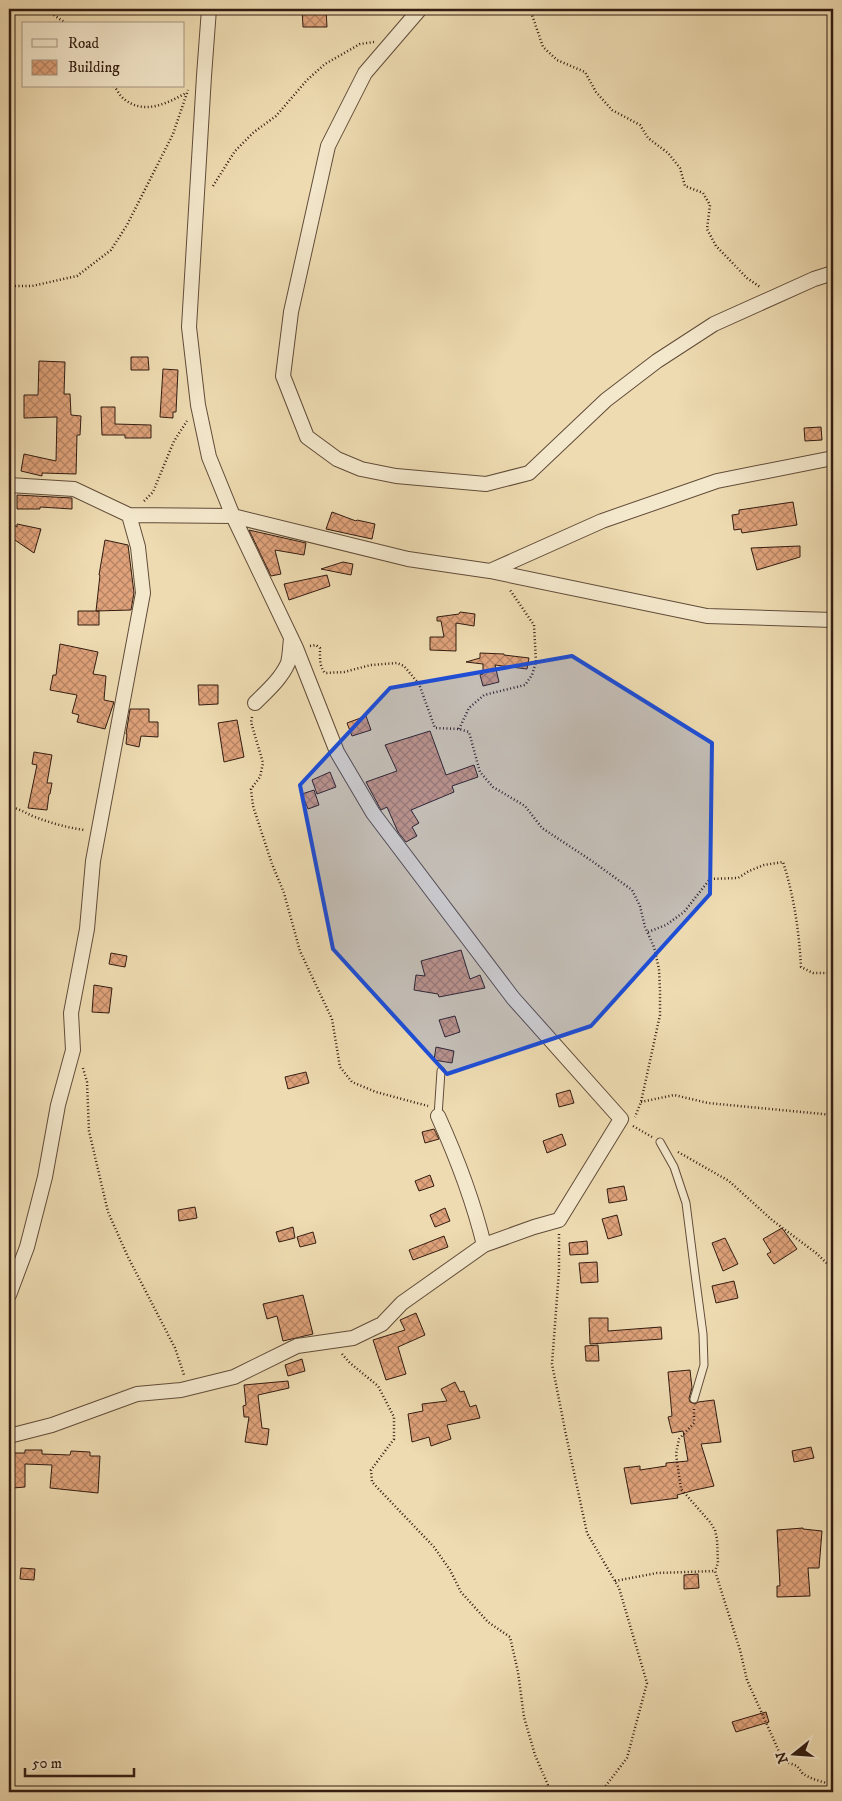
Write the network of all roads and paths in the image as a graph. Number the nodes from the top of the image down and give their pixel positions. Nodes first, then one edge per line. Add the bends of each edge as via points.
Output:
1 (45, 9) edge
2 (210, 9) edge
3 (420, 9) edge
4 (530, 9) edge
5 (64, 22) edge
6 (380, 39) dead end
7 (190, 86) dead end
8 (115, 88) edge
9 (187, 93) junction
10 (211, 194) dead end
11 (833, 273) edge
12 (9, 289) edge
13 (777, 296) junction
14 (198, 405) junction
15 (833, 458) edge
16 (9, 485) edge
17 (129, 514) junction
18 (233, 516) junction
19 (490, 571) junction
20 (833, 620) edge
21 (294, 643) junction
22 (255, 703) joint
23 (459, 729) junction
24 (9, 807) edge
25 (98, 832) junction
26 (648, 933) junction
27 (833, 973) edge
28 (73, 1050) junction
29 (441, 1071) dead end
30 (640, 1102) junction
31 (833, 1115) edge
32 (438, 1116) junction
33 (628, 1118) junction
34 (660, 1142) junction
35 (559, 1220) junction
36 (484, 1245) junction
37 (833, 1269) edge
38 (9, 1295) edge
39 (332, 1342) junction
40 (188, 1388) junction
41 (694, 1399) joint
42 (9, 1436) edge
43 (715, 1571) junction
44 (615, 1582) junction
45 (833, 1785) edge
46 (551, 1792) edge
47 (601, 1792) edge

1 - 5 path
2 - 14 street via 189,327
3 - 13 street via 365,73 328,146 291,312 283,376 307,437 337,459 396,476 486,484 529,473 606,400 657,361 714,324
4 - 13 path via 542,47 558,60 585,72 596,92 612,110 640,126 648,138 668,153 680,168 685,186 703,193 710,205 707,229 716,246 747,278
6 - 10 path via 342,53 307,80 276,116 235,151 213,184
7 - 9 path
8 - 9 path via 123,99 143,108 165,105
9 - 12 path via 173,134 111,250 77,276
11 - 13 street
14 - 17 path via 174,441 153,492
14 - 18 street via 209,457
15 - 19 street via 718,481 602,521
16 - 17 street via 74,489
17 - 18 street
17 - 25 street via 138,547 143,593
18 - 19 street via 408,559
18 - 21 street
19 - 20 street via 706,616
19 - 23 path via 505,584 534,625 536,662 525,685 484,695 469,708
21 - 22 street via 284,669
21 - 23 path via 320,648 320,661 325,673 371,665 397,663 404,666 419,684 435,728
21 - 33 street via 337,752 373,813 513,998
22 - 32 path via 251,722 262,763 260,777 251,789 253,806 284,893 300,951 332,1019 340,1067 352,1082 426,1105
23 - 26 path via 469,732 480,772 493,787 525,806 542,828 632,890
24 - 25 path via 73,828
25 - 28 street via 87,929 71,1013
26 - 27 path via 684,912 710,879 738,878 764,865 784,862 799,937 801,967 813,973
26 - 30 path via 659,969 660,1015
28 - 38 street via 58,1105 43,1186 27,1247
28 - 40 path via 81,1060 87,1082 89,1131 108,1212 175,1348
29 - 32 lane
30 - 31 path via 674,1095 708,1103
30 - 33 path
32 - 36 street via 457,1158
33 - 34 path
33 - 35 street
34 - 37 path via 729,1182
34 - 41 lane via 674,1167 686,1203 696,1274 704,1365
35 - 36 street
35 - 44 path via 552,1364 587,1533
36 - 39 street via 402,1303 382,1324 353,1338
39 - 40 street via 296,1346 234,1377
39 - 46 path via 350,1363 378,1386 394,1417 394,1439 371,1470 372,1482 434,1546 461,1592 488,1622 510,1637 524,1717
40 - 42 street via 137,1394 52,1425
41 - 43 path via 694,1424 678,1439 676,1454 681,1489 715,1530 718,1563
43 - 44 path via 657,1573
43 - 45 path via 747,1680 781,1756 803,1774
44 - 47 path via 647,1683 627,1758

